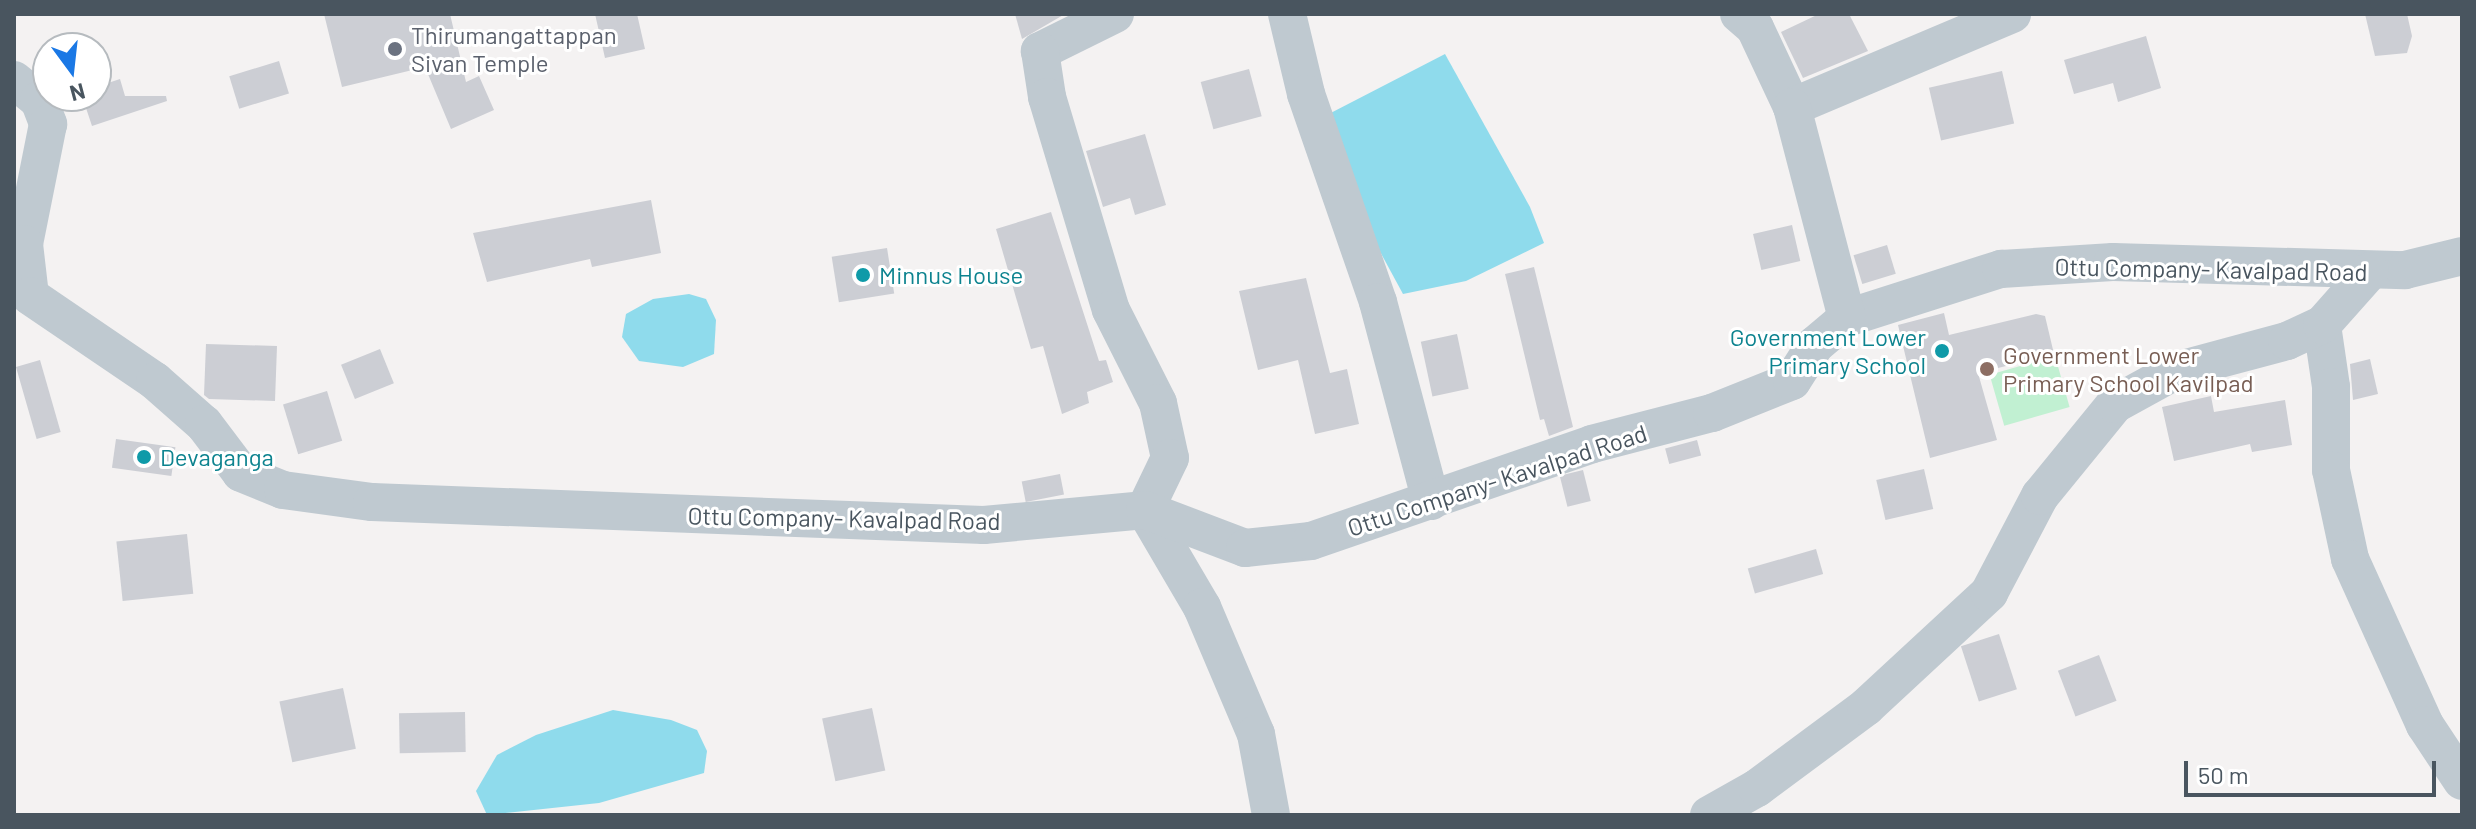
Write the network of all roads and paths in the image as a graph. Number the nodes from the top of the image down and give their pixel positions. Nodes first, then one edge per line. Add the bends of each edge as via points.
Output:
1 (1115, 14) edge
2 (1287, 14) edge
3 (1739, 14) edge
4 (2012, 14) edge
5 (14, 80) edge
6 (1792, 107) junction
7 (2462, 256) edge
8 (2370, 271) junction
9 (1847, 318) junction
10 (2322, 325) junction
11 (1431, 501) junction
12 (1145, 510) junction
13 (2462, 781) edge
14 (1271, 815) edge
15 (1709, 815) edge

1 - 12 street via 1040,51 1047,97 1095,265 1111,310 1158,403 1170,458
2 - 11 street via 1306,94 1378,302
3 - 6 street via 1755,28
4 - 6 street
5 - 12 street, Ottu Company- Kavalpad Road via 39,100 48,124 24,244 30,296 155,381 204,424 241,473 283,490 485,510 963,525
6 - 9 street
7 - 8 street, Ottu Company- Kavalpad Road via 2405,270
8 - 9 street, Ottu Company- Kavalpad Road via 2113,262 2001,269
8 - 10 street
9 - 11 street, Ottu Company- Kavalpad Road via 1815,345 1792,381 1712,413 1592,444
10 - 13 street via 2331,387 2331,470 2350,559 2425,725
10 - 15 street via 2287,341 2175,371 2115,404 2040,496 1989,593 1866,707 1757,788
11 - 12 street, Ottu Company- Kavalpad Road via 1311,541 1245,548
12 - 14 street via 1202,607 1256,734

